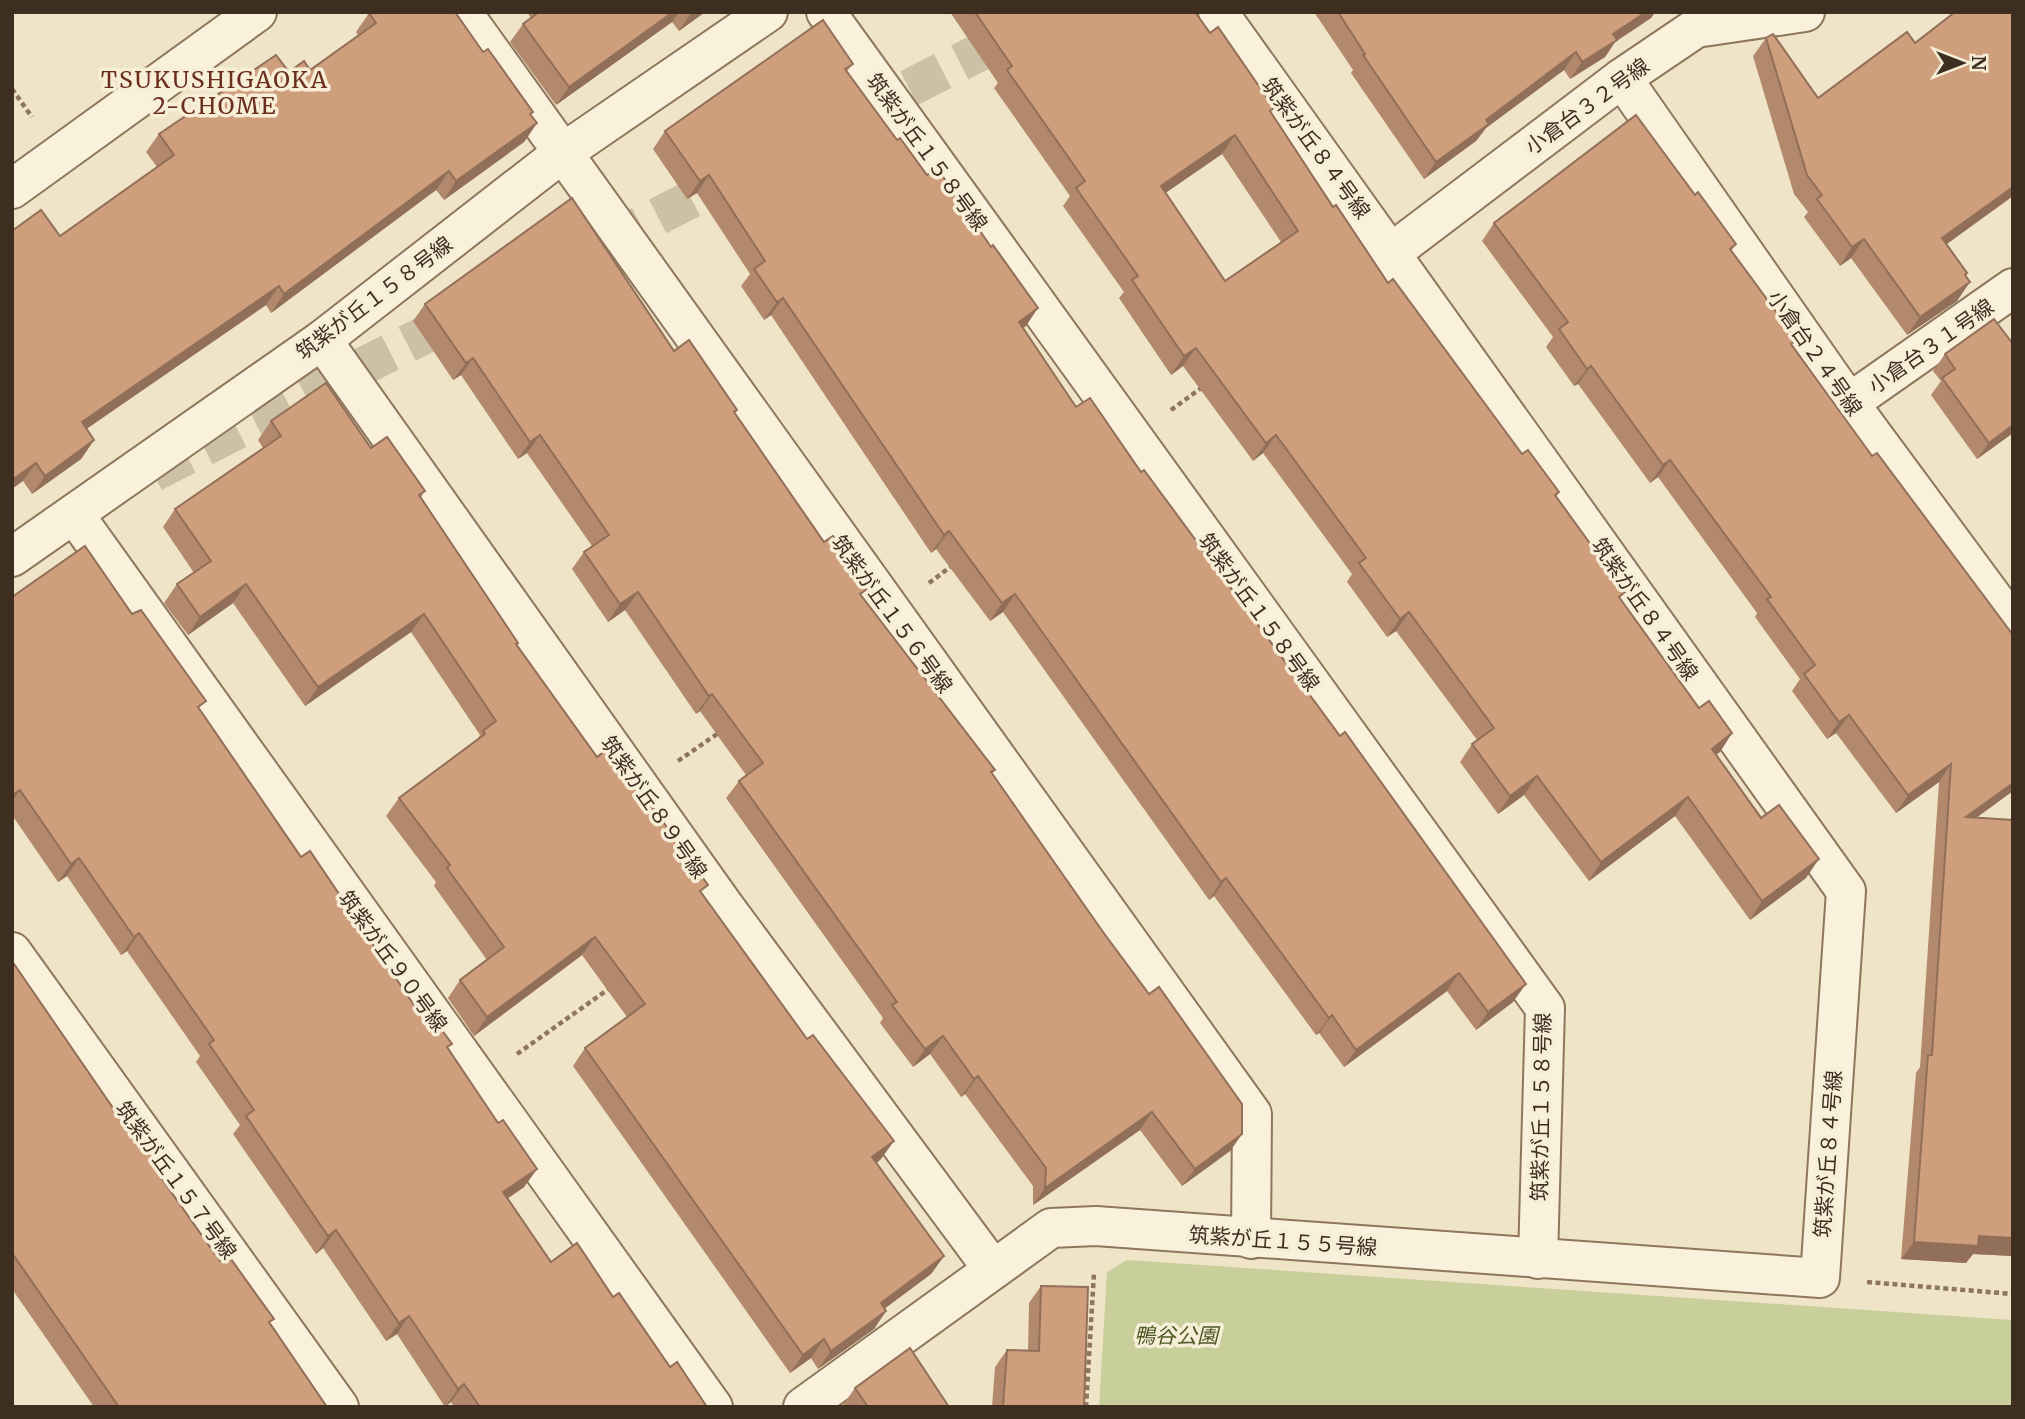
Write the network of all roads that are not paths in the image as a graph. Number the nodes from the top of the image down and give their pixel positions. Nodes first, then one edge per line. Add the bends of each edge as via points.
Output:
1 (257, 12) edge
2 (462, 12) edge
3 (768, 12) edge
4 (826, 12) edge
5 (1218, 12) edge
6 (1805, 12) edge
7 (1622, 78) junction
8 (561, 154) junction
9 (12, 189) edge
10 (1391, 253) junction
11 (2013, 288) edge
12 (322, 340) junction
13 (1849, 403) junction
14 (74, 514) junction
15 (12, 557) edge
16 (2013, 625) edge
17 (12, 952) edge
18 (1251, 1239) junction
19 (1538, 1259) junction
20 (992, 1268) junction
21 (1820, 1278) joint
22 (339, 1407) edge
23 (713, 1407) edge
24 (803, 1407) edge

1 - 9 street
2 - 8 street, 筑紫が丘１５６号線
3 - 8 street, 筑紫が丘１５８号線
4 - 19 street, 筑紫が丘１５８号線 via 1545,1008
5 - 10 street, 筑紫が丘８４号線
6 - 7 street, 小倉台３２号線 via 1696,27
7 - 10 street, 小倉台３２号線
7 - 13 street, 小倉台２４号線
8 - 12 street, 筑紫が丘１５８号線
8 - 18 street, 筑紫が丘１５６号線 via 1252,1114
10 - 21 street, 筑紫が丘８４号線 via 1846,891
11 - 13 street, 小倉台３１号線
12 - 14 street, 筑紫が丘１５８号線
12 - 20 street, 筑紫が丘８９号線 via 640,788
13 - 16 street, 小倉台２４号線
14 - 15 street, 筑紫が丘１５８号線
14 - 23 street, 筑紫が丘９０号線
17 - 22 street, 筑紫が丘１５７号線
18 - 19 street, 筑紫が丘１５５号線
18 - 20 street, 筑紫が丘１５５号線 via 1097,1226 1051,1228
19 - 21 street, 筑紫が丘１５５号線
20 - 24 street, 筑紫が丘１５５号線

